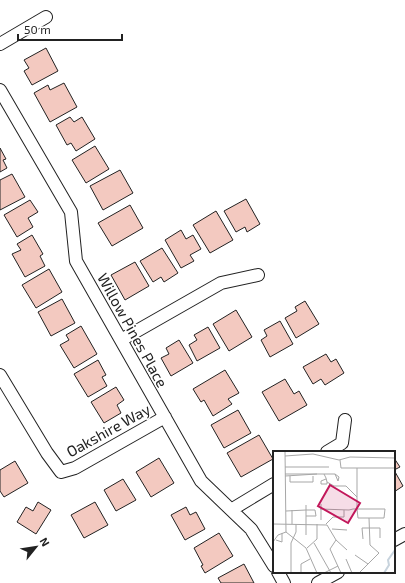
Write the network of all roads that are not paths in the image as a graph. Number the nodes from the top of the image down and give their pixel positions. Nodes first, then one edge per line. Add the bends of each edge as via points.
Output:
1 (46, 17) dead end
2 (0, 44) edge
3 (0, 90) edge
4 (258, 275) dead end
5 (121, 340) junction
6 (0, 376) edge
7 (165, 417) junction
8 (345, 420) dead end
9 (329, 451) edge
10 (273, 485) edge
11 (231, 510) junction
12 (405, 534) edge
13 (395, 539) edge
14 (273, 564) edge
15 (279, 573) edge
16 (336, 573) edge
17 (284, 583) edge
18 (318, 583) edge

1 - 2 street
3 - 5 street, Willow Pines Place via 71,212 76,261
4 - 5 street via 221,283
5 - 7 street, Willow Pines Place
6 - 7 street, Oakshire Way via 46,453 61,472 75,468
7 - 11 street, Willow Pines Place via 201,481
8 - 9 street via 342,443
10 - 11 street
11 - 14 street, Willow Pines Place via 251,529
12 - 13 street
15 - 17 street
16 - 18 street

